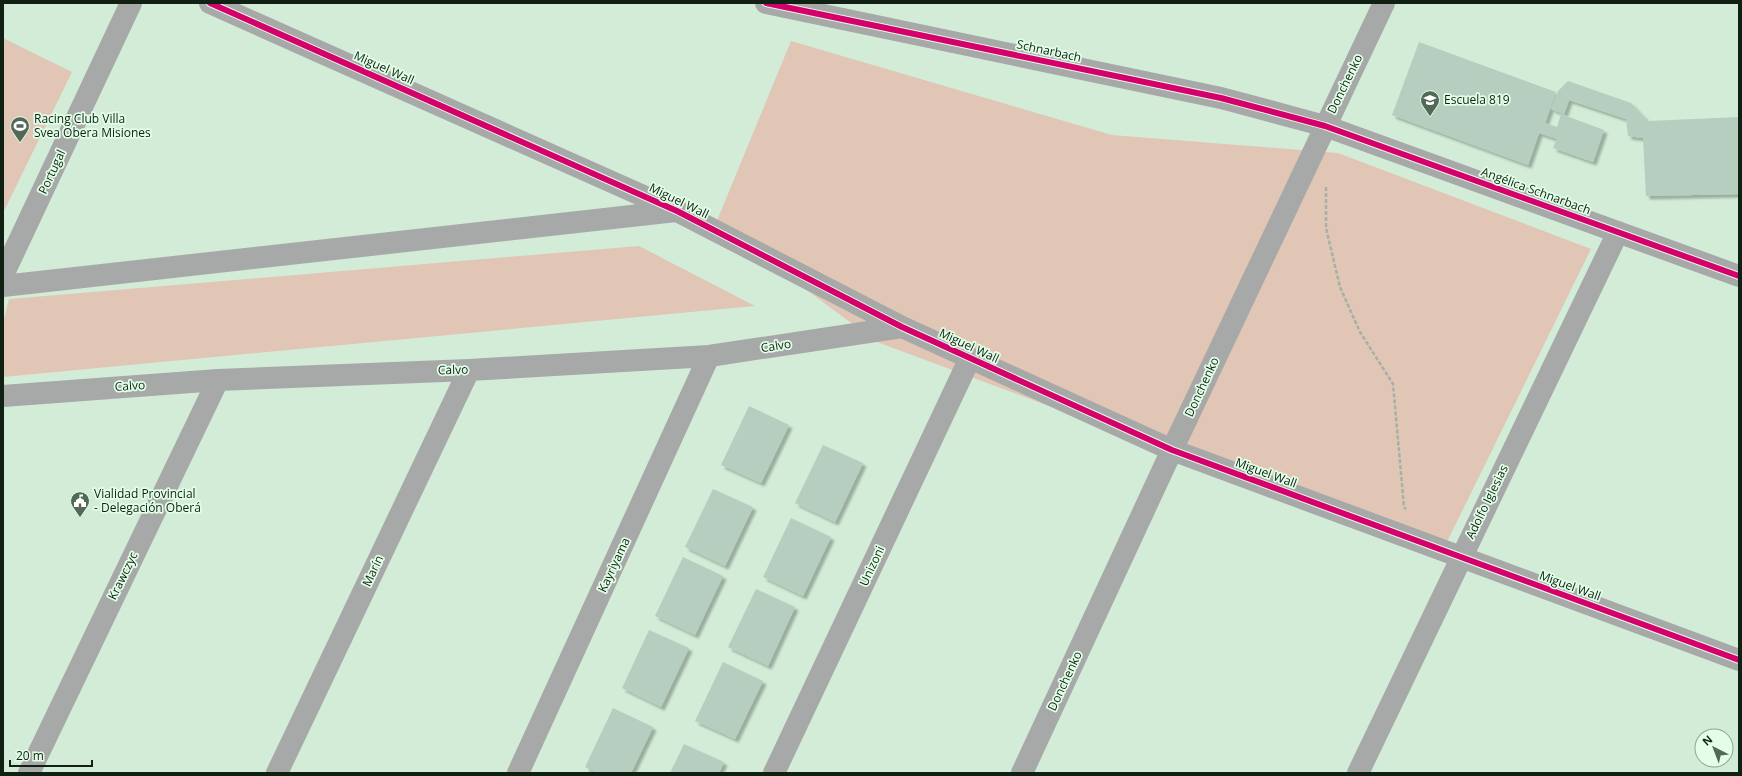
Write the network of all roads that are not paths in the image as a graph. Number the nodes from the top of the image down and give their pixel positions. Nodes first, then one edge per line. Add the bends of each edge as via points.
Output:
1 (131, 3) edge
2 (210, 3) edge
3 (766, 3) edge
4 (1384, 3) edge
5 (1325, 126) junction
6 (677, 211) junction
7 (1618, 232) junction
8 (3, 275) edge
9 (1739, 276) edge
10 (3, 286) edge
11 (902, 327) junction
12 (710, 356) junction
13 (970, 358) junction
14 (469, 370) junction
15 (218, 380) junction
16 (3, 396) edge
17 (1172, 450) junction
18 (1461, 557) junction
19 (1739, 660) edge
20 (29, 773) edge
21 (277, 773) edge
22 (518, 773) edge
23 (774, 773) edge
24 (1022, 773) edge
25 (1358, 773) edge

1 - 8 street, Portugal
2 - 6 street, Miguel Wall
3 - 5 street, Schnarbach via 1222,98
4 - 5 street, Donchenko
5 - 7 street, Angélica Schnarbach
5 - 17 street, Donchenko
6 - 10 street
6 - 11 street, Miguel Wall
7 - 9 street, Angélica Schnarbach
7 - 18 street, Adolfo Iglesias
11 - 12 street, Calvo
11 - 13 street, Miguel Wall
12 - 14 street, Calvo
12 - 22 street, Kayriyama
13 - 17 street, Miguel Wall
13 - 23 street, Unizoni
14 - 15 street, Calvo
14 - 21 street, Marín
15 - 16 street, Calvo
15 - 20 street, Krawczyc
17 - 18 street, Miguel Wall
17 - 24 street, Donchenko
18 - 19 street, Miguel Wall
18 - 25 street, Adolfo Iglesias

